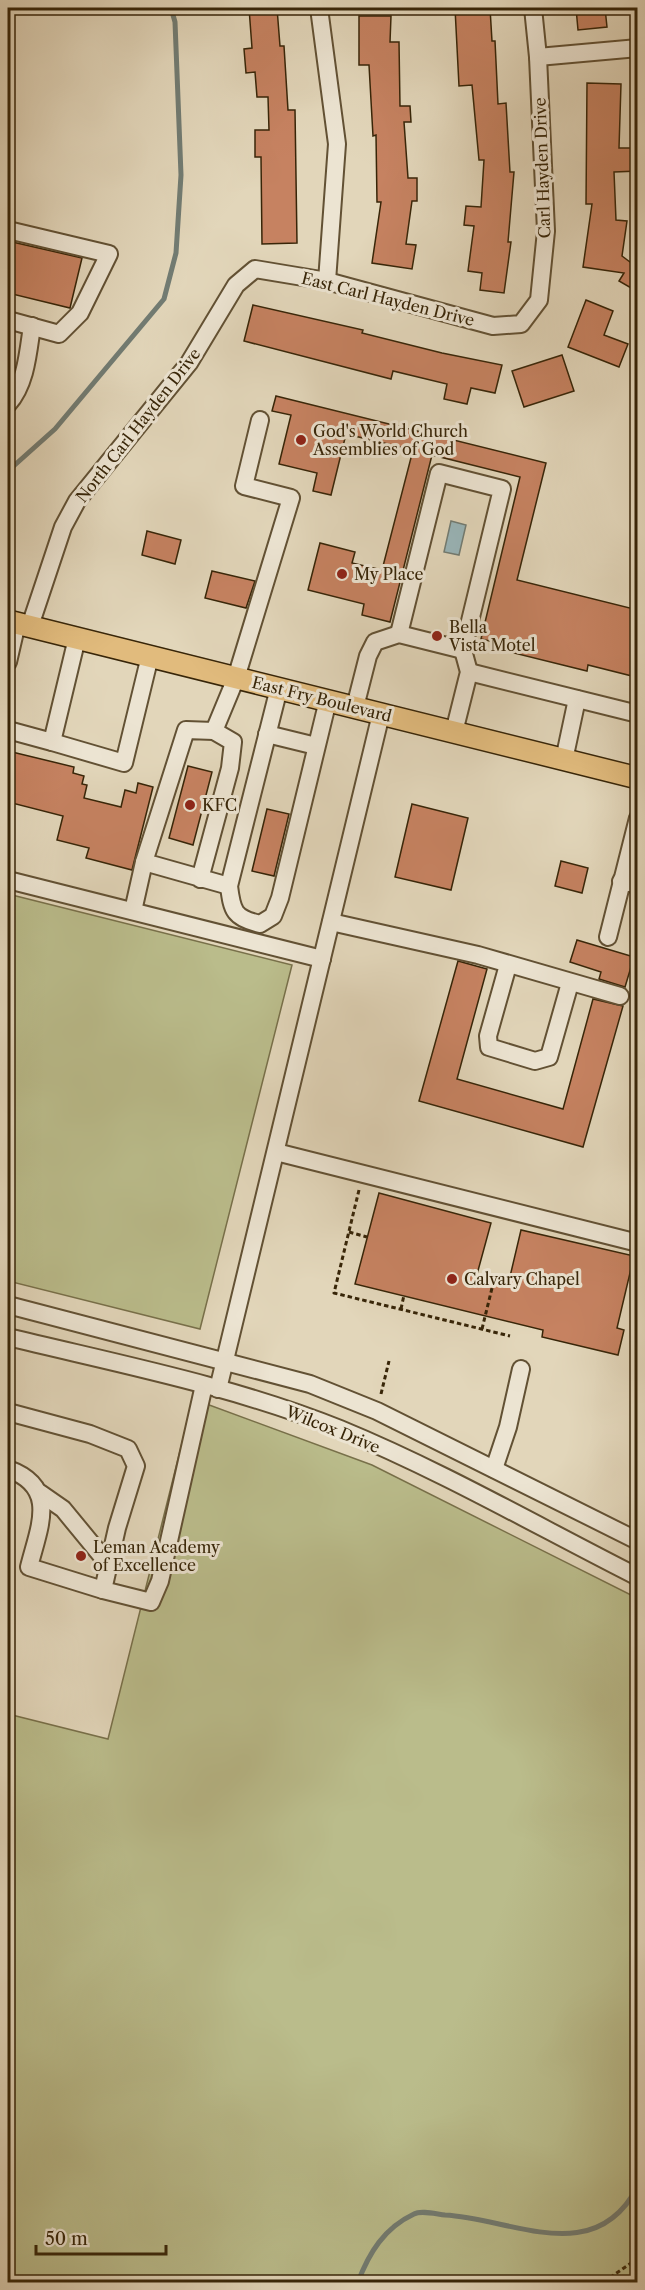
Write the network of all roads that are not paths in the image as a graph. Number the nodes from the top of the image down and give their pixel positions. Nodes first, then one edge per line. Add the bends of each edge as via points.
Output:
1 (320, 8) edge
2 (533, 8) edge
3 (638, 48) edge
4 (538, 57) junction
5 (8, 230) edge
6 (255, 269) joint
7 (327, 281) junction
8 (8, 320) edge
9 (522, 324) joint
10 (32, 326) junction
11 (8, 404) edge
12 (260, 420) dead end
13 (18, 623) edge
14 (399, 634) junction
15 (77, 638) junction
16 (463, 650) junction
17 (150, 656) junction
18 (8, 662) edge
19 (469, 672) junction
20 (236, 678) junction
21 (279, 688) junction
22 (577, 699) junction
23 (328, 700) junction
24 (355, 707) junction
25 (381, 714) junction
26 (638, 714) edge
27 (8, 730) edge
28 (214, 730) junction
29 (454, 732) junction
30 (267, 734) junction
31 (52, 742) junction
32 (316, 746) junction
33 (564, 760) junction
34 (638, 778) edge
35 (636, 829) edge
36 (144, 862) junction
37 (200, 879) junction
38 (8, 880) edge
39 (629, 883) edge
40 (229, 886) junction
41 (133, 911) junction
42 (251, 922) junction
43 (331, 922) junction
44 (608, 937) dead end
45 (246, 940) junction
46 (322, 959) junction
47 (508, 965) junction
48 (570, 983) junction
49 (620, 996) dead end
50 (276, 1152) junction
51 (638, 1243) edge
52 (8, 1305) edge
53 (8, 1337) edge
54 (226, 1360) junction
55 (521, 1369) dead end
56 (211, 1387) junction
57 (8, 1412) edge
58 (8, 1469) edge
59 (494, 1469) junction
60 (40, 1493) junction
61 (638, 1541) edge
62 (109, 1565) junction
63 (638, 1577) edge
64 (103, 1590) junction

1 - 7 street via 337,144
2 - 4 street, Carl Hayden Drive
3 - 4 street
4 - 9 street, Carl Hayden Drive via 546,231 539,300
5 - 10 street via 109,254 80,313 59,334
6 - 7 street, East Carl Hayden Drive
6 - 13 street, North Carl Hayden Drive via 236,285 189,363 77,501
7 - 9 street, East Carl Hayden Drive via 493,326
8 - 10 street
10 - 11 street via 26,368
12 - 20 street via 244,486 291,498
13 - 15 main road, East Fry Boulevard
13 - 18 street, North Carl Hayden Drive
14 - 16 street
14 - 16 street via 439,473 502,489
14 - 24 street via 375,642
15 - 17 main road, East Fry Boulevard
15 - 31 street
16 - 19 street
17 - 20 main road, East Fry Boulevard
17 - 31 street via 124,763
19 - 22 street
19 - 29 street
20 - 21 main road, East Fry Boulevard
20 - 28 street
21 - 23 main road, East Fry Boulevard
21 - 30 street
22 - 26 street
22 - 33 street
23 - 24 main road, East Fry Boulevard
23 - 32 street
24 - 25 main road, East Fry Boulevard
25 - 29 main road, East Fry Boulevard
25 - 43 street
27 - 31 street
28 - 36 street via 186,730
28 - 37 street via 233,742 230,768
29 - 33 main road, East Fry Boulevard
30 - 32 street
30 - 40 street
32 - 42 street via 280,898 273,916 260,924
33 - 34 main road, East Fry Boulevard
35 - 39 street
36 - 37 street
36 - 41 street
37 - 40 street
38 - 41 street
39 - 44 street
40 - 42 street via 231,905 241,919
41 - 45 street
42 - 45 street
43 - 46 street
43 - 47 street
45 - 46 street
46 - 50 street
47 - 48 street
47 - 48 street via 488,1036 489,1047 535,1061 549,1057
48 - 49 street
50 - 51 street
50 - 54 street
52 - 54 street, Wilcox Drive
53 - 56 street, Wilcox Drive
54 - 56 street
54 - 59 street, Wilcox Drive via 310,1384 377,1410
55 - 59 street
56 - 63 street, Wilcox Drive via 291,1411 393,1453
56 - 64 street via 160,1581 151,1602
57 - 62 street via 90,1434 128,1449 136,1466
58 - 60 street via 32,1482
59 - 61 street, Wilcox Drive
60 - 62 street via 63,1509
60 - 64 street via 43,1511 29,1567
62 - 64 street

